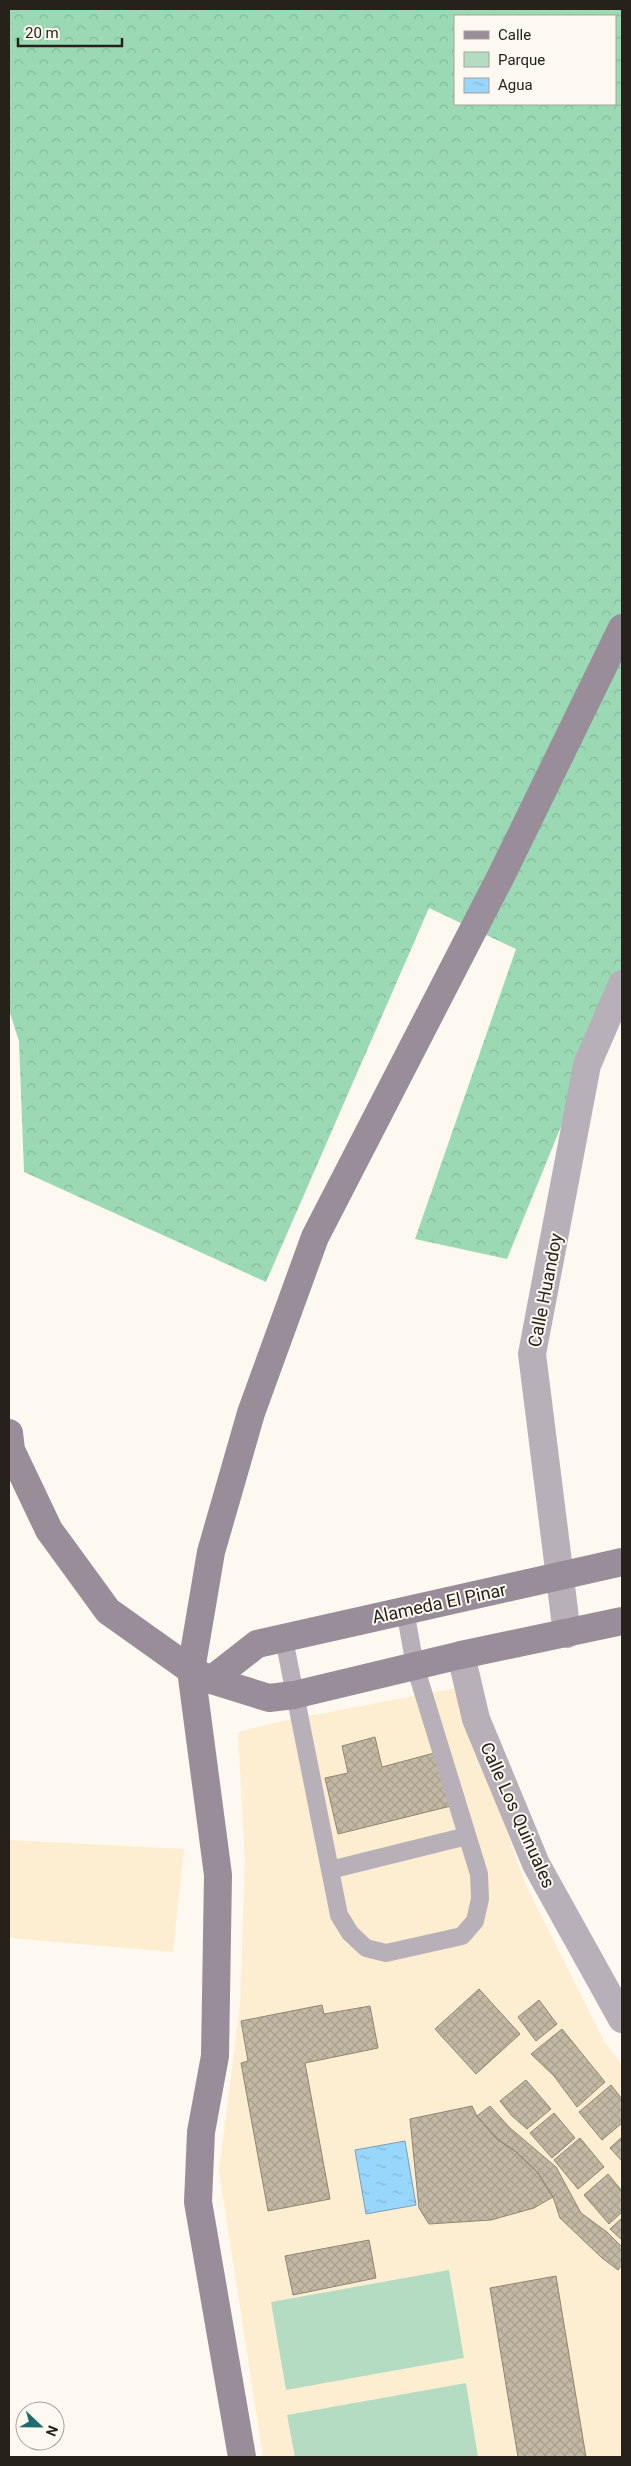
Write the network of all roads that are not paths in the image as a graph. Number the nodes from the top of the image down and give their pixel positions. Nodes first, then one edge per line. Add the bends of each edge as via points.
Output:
1 (622, 628) edge
2 (622, 984) edge
3 (9, 1445) edge
4 (622, 1562) edge
5 (559, 1578) junction
6 (404, 1610) junction
7 (622, 1621) edge
8 (567, 1634) junction
9 (284, 1638) junction
10 (461, 1655) junction
11 (415, 1666) junction
12 (201, 1675) junction
13 (282, 1696) junction
14 (467, 1836) junction
15 (330, 1870) junction
16 (622, 2019) edge
17 (242, 2457) edge

1 - 12 main road via 501,876 315,1237 251,1413 211,1552
2 - 5 street, Calle Huandoy via 588,1065 532,1354
3 - 12 main road via 49,1530 108,1611
4 - 5 main road, Alameda El Pinar
5 - 6 main road, Alameda El Pinar
5 - 8 street, Calle Huandoy
6 - 9 main road, Alameda El Pinar
6 - 11 lane
7 - 8 main road
8 - 10 main road
9 - 12 main road, Alameda El Pinar via 256,1644
9 - 13 lane
10 - 11 main road
10 - 16 street, Calle Los Quinuales via 476,1718 536,1864
11 - 13 main road
11 - 14 lane
12 - 13 main road
12 - 17 main road via 218,1875 215,2056 201,2132 198,2202
13 - 15 lane
14 - 15 lane
14 - 15 lane via 479,1874 480,1899 474,1921 462,1936 386,1952 366,1948 350,1934 339,1915

